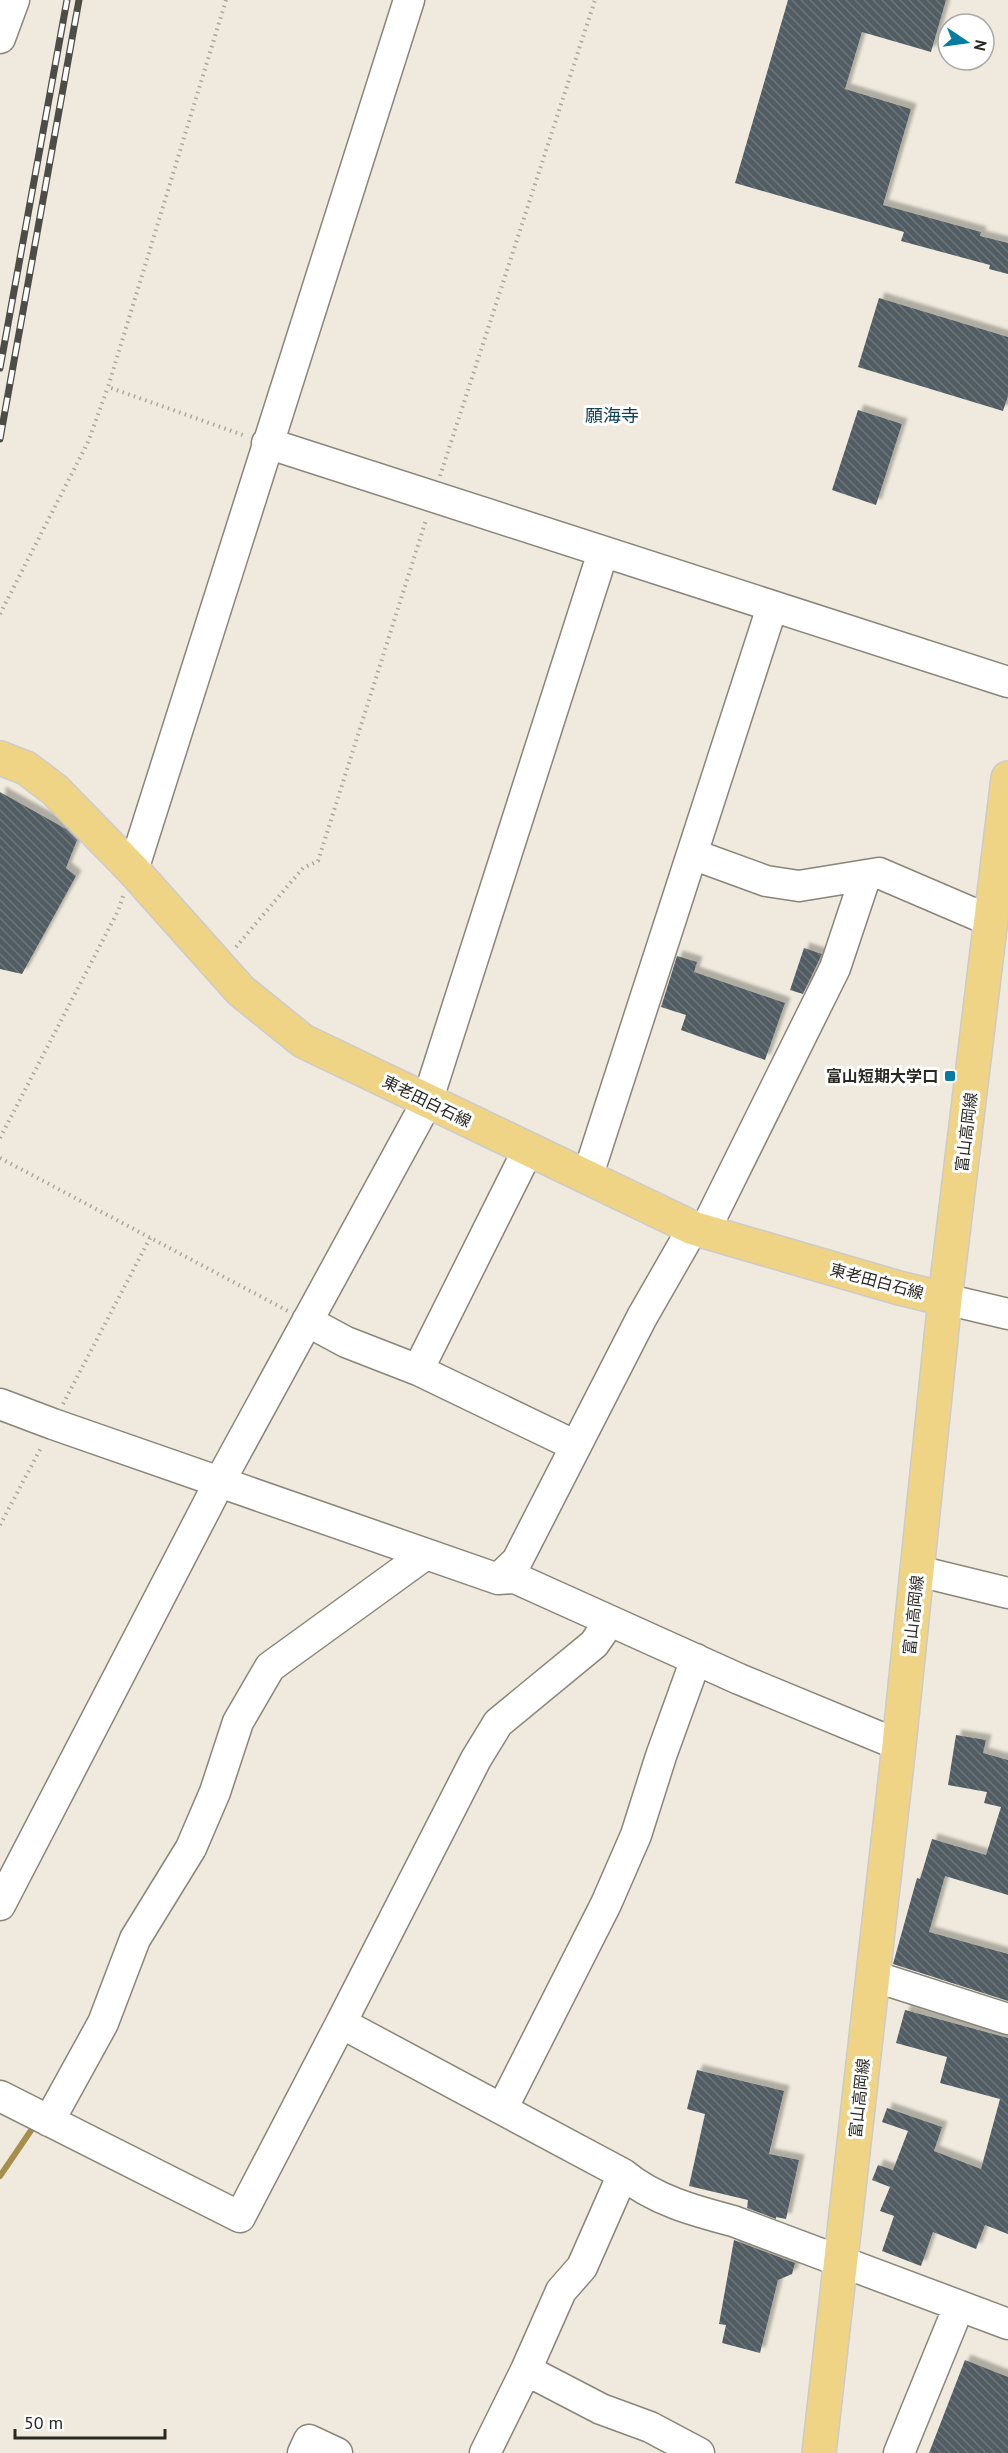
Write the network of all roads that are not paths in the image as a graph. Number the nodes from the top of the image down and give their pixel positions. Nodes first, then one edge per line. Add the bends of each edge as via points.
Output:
1 (14, 0) edge
2 (409, 0) edge
3 (0, 38) edge
4 (267, 443) junction
5 (603, 552) junction
6 (772, 607) junction
7 (1008, 682) edge
8 (0, 758) edge
9 (1008, 778) edge
10 (692, 854) junction
11 (133, 870) junction
12 (866, 875) junction
13 (1000, 924) edge
14 (427, 1102) junction
15 (528, 1150) junction
16 (587, 1178) junction
17 (698, 1230) junction
18 (945, 1299) junction
19 (1008, 1314) edge
20 (307, 1321) junction
21 (418, 1370) junction
22 (0, 1404) edge
23 (576, 1446) junction
24 (220, 1481) junction
25 (426, 1554) junction
26 (918, 1571) junction
27 (498, 1579) junction
28 (1008, 1593) edge
29 (610, 1621) junction
30 (696, 1659) junction
31 (899, 1745) junction
32 (0, 1905) edge
33 (873, 1976) junction
34 (1008, 2019) edge
35 (341, 2023) junction
36 (0, 2096) edge
37 (502, 2109) junction
38 (49, 2121) junction
39 (623, 2174) junction
40 (840, 2262) junction
41 (959, 2306) junction
42 (1008, 2324) edge
43 (526, 2370) junction
44 (303, 2453) edge
45 (337, 2453) edge
46 (485, 2453) edge
47 (699, 2453) edge
48 (819, 2453) edge
49 (900, 2453) edge

1 - 3 street
2 - 4 street
4 - 5 street
4 - 11 street
5 - 6 street
5 - 14 street
6 - 7 street
6 - 10 street
8 - 11 main road, 東老田白石線 via 26,768 55,790
9 - 13 main road, 富山高岡線
10 - 12 street via 766,880 799,886
10 - 16 street
11 - 14 main road, 東老田白石線 via 241,991 303,1041
12 - 13 street via 879,873
12 - 17 street via 835,968
13 - 18 main road, 富山高岡線
14 - 15 main road, 東老田白石線
14 - 20 street
15 - 16 main road, 東老田白石線
15 - 21 street
16 - 17 main road, 東老田白石線
17 - 18 main road, 東老田白石線
17 - 23 street via 642,1317
18 - 19 street
18 - 26 main road, 富山高岡線
20 - 21 street via 346,1342
20 - 24 street
21 - 23 street
22 - 24 street
23 - 27 street via 517,1561
24 - 25 street
24 - 32 street
25 - 27 street
25 - 38 street via 270,1667 238,1722 216,1792 191,1848 135,1938 104,2024
26 - 28 street
26 - 31 main road, 富山高岡線
27 - 29 street via 515,1578
29 - 30 street
29 - 35 street via 594,1644 498,1722
30 - 31 street
30 - 37 street via 636,1835 606,1904
31 - 33 main road, 富山高岡線
33 - 34 street
33 - 40 main road, 富山高岡線
35 - 37 street
35 - 38 street via 240,2217
36 - 38 street
37 - 39 street
39 - 40 street via 639,2188 694,2211 733,2221
39 - 43 street via 582,2267 561,2291
40 - 41 street
40 - 48 main road, 富山高岡線
41 - 42 street
41 - 49 street
43 - 46 street
43 - 47 street
44 - 45 street via 309,2440

